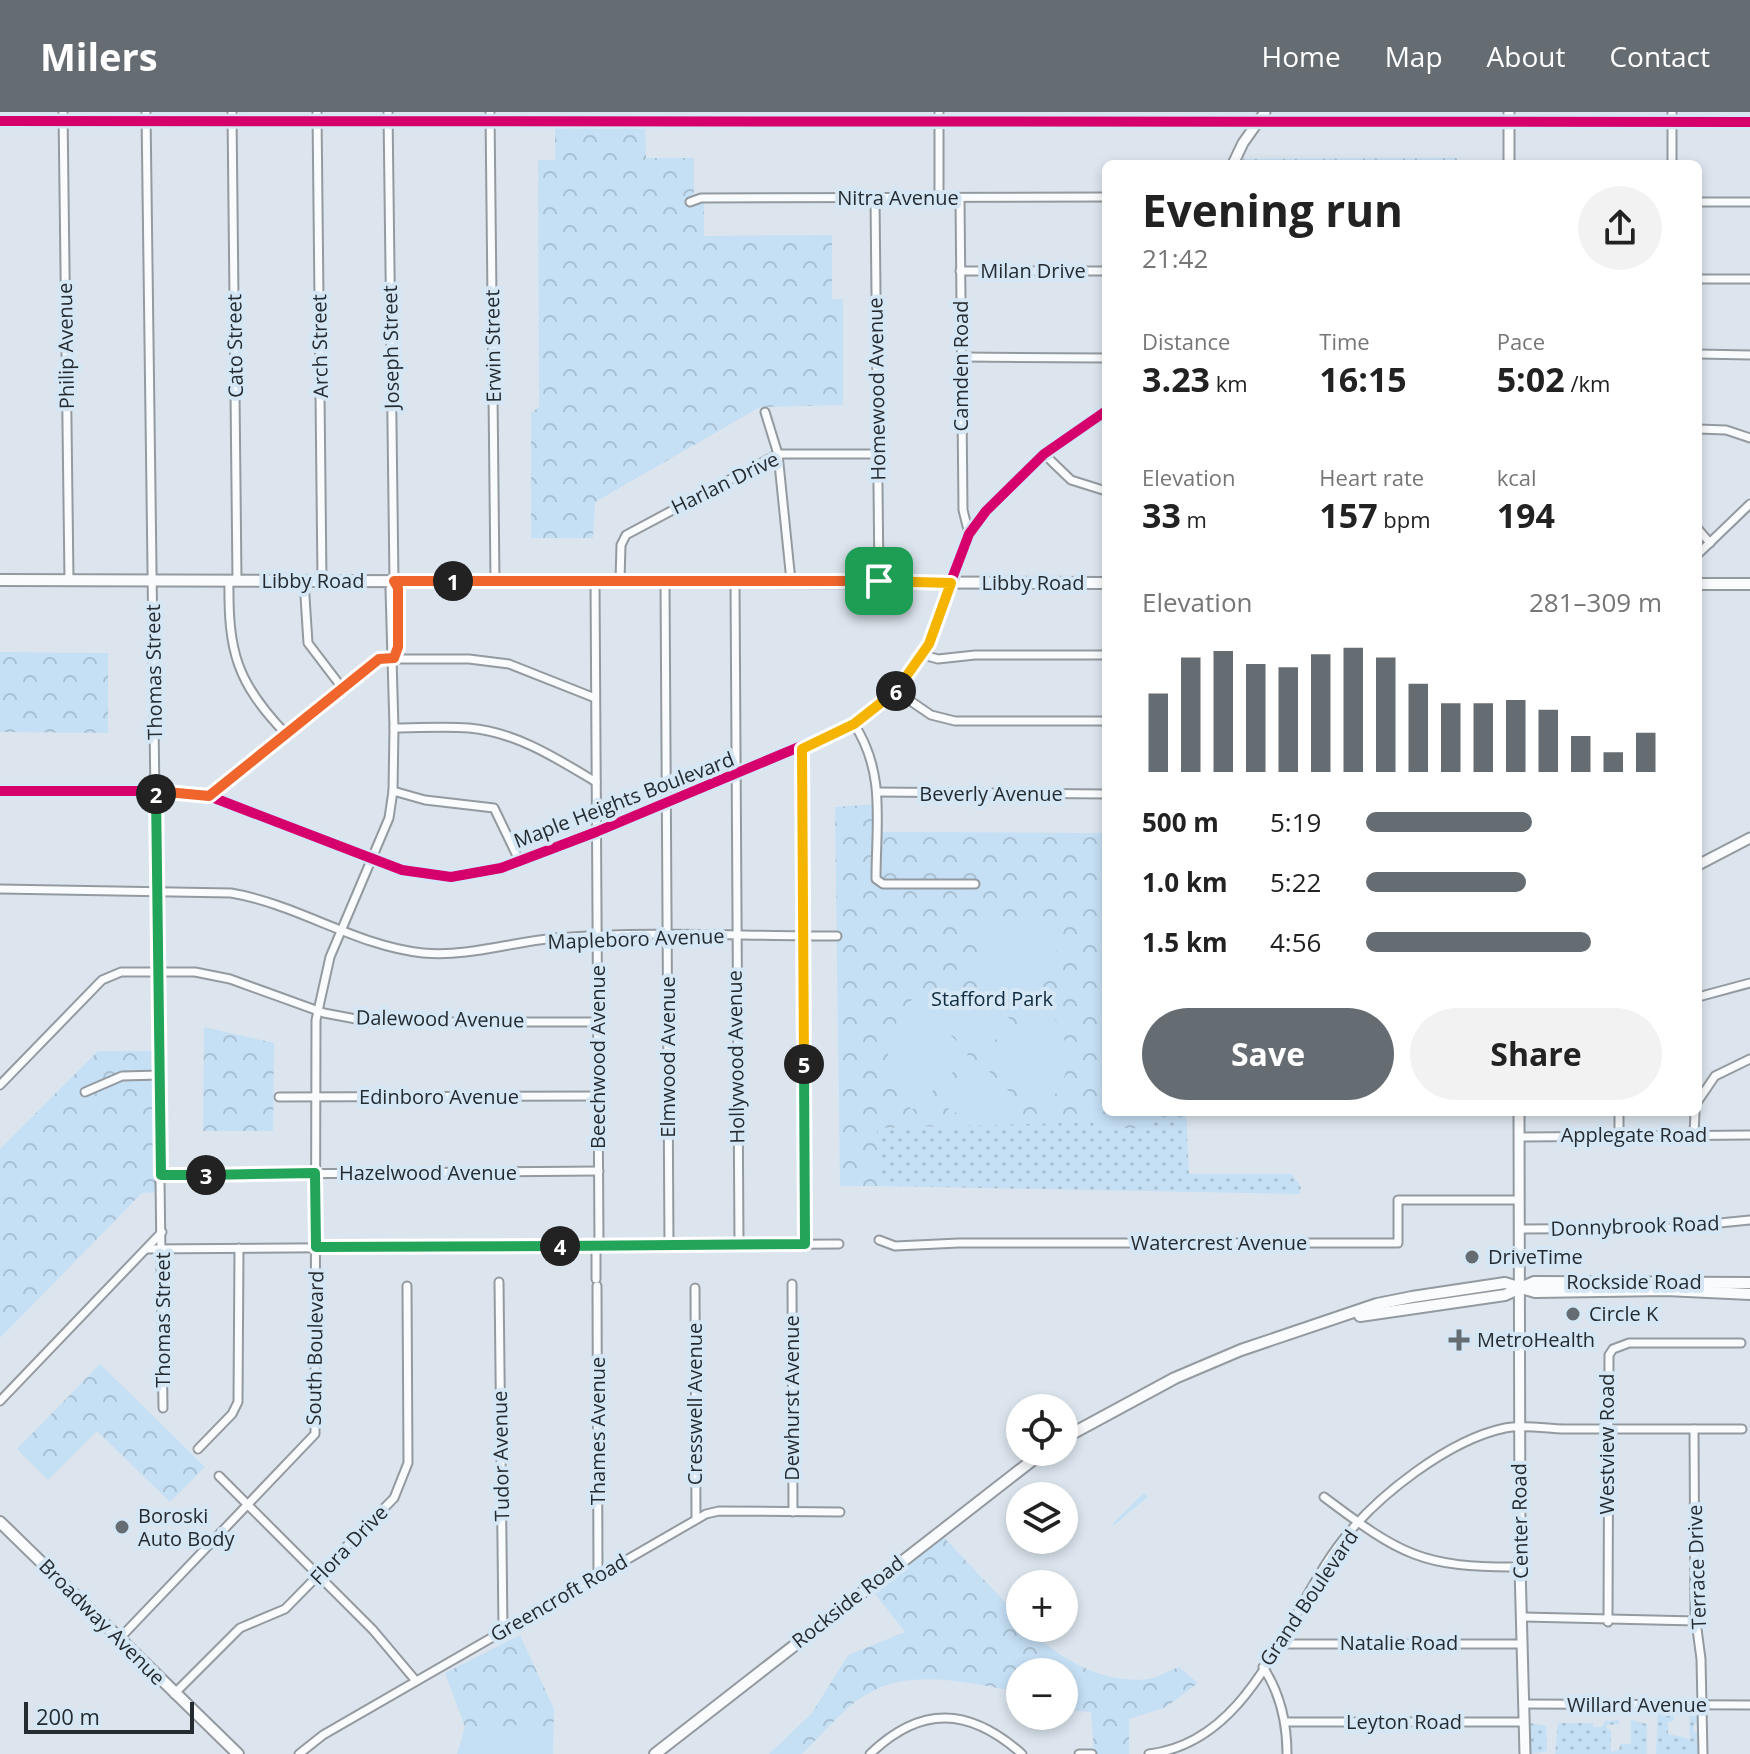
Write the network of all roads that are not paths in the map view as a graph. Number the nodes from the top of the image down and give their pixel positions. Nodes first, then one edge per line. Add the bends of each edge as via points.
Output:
1 (63, 116) edge
2 (146, 116) edge
3 (232, 116) edge
4 (317, 116) edge
5 (388, 116) edge
6 (490, 116) edge
7 (1262, 116) edge
8 (1509, 116) edge
9 (645, 117) edge
10 (939, 117) edge
11 (1672, 117) edge
12 (0, 121) edge
13 (1750, 122) edge
14 (1235, 160) edge
15 (1509, 160) edge
16 (1672, 160) edge
17 (1102, 197) edge
18 (875, 198) junction
19 (939, 198) junction
20 (960, 198) junction
21 (690, 202) dead end
22 (1702, 202) edge
23 (1750, 202) edge
24 (960, 271) junction
25 (1102, 271) edge
26 (1702, 279) edge
27 (1750, 279) edge
28 (1702, 354) edge
29 (1750, 355) edge
30 (961, 357) junction
31 (1102, 358) edge
32 (765, 412) dead end
33 (1102, 414) edge
34 (1702, 429) edge
35 (1750, 438) edge
36 (778, 454) junction
37 (877, 454) junction
38 (1044, 454) junction
39 (1102, 490) edge
40 (1750, 504) edge
41 (969, 534) junction
42 (1702, 534) edge
43 (1710, 543) junction
44 (1702, 550) edge
45 (0, 580) edge
46 (69, 580) junction
47 (152, 580) junction
48 (233, 580) junction
49 (595, 580) junction
50 (620, 580) junction
51 (304, 581) junction
52 (322, 581) junction
53 (394, 581) junction
54 (495, 581) junction
55 (665, 581) junction
56 (791, 581) junction
57 (879, 581) junction
58 (735, 582) junction
59 (951, 583) junction
60 (1102, 583) edge
61 (1702, 584) edge
62 (1750, 584) edge
63 (923, 655) junction
64 (1102, 655) edge
65 (394, 658) junction
66 (343, 689) junction
67 (896, 691) junction
68 (595, 698) junction
69 (1102, 721) edge
70 (854, 724) junction
71 (394, 728) junction
72 (286, 734) junction
73 (802, 749) junction
74 (735, 776) junction
75 (596, 782) junction
76 (0, 791) edge
77 (156, 791) junction
78 (393, 791) junction
79 (877, 792) junction
80 (1102, 794) edge
81 (209, 796) junction
82 (666, 804) junction
83 (596, 832) junction
84 (1750, 838) edge
85 (519, 860) junction
86 (373, 861) junction
87 (1702, 863) edge
88 (975, 884) dead end
89 (0, 889) edge
90 (157, 891) junction
91 (342, 930) junction
92 (667, 936) junction
93 (735, 936) junction
94 (803, 936) junction
95 (837, 936) dead end
96 (597, 937) junction
97 (157, 972) junction
98 (1750, 983) edge
99 (1702, 996) edge
100 (317, 1010) junction
101 (597, 1022) junction
102 (1750, 1059) edge
103 (160, 1075) junction
104 (0, 1085) edge
105 (85, 1092) dead end
106 (1702, 1095) edge
107 (599, 1096) junction
108 (279, 1097) dead end
109 (313, 1097) junction
110 (1519, 1116) edge
111 (1619, 1116) edge
112 (1695, 1116) edge
113 (1619, 1135) junction
114 (1694, 1135) junction
115 (1750, 1135) edge
116 (1519, 1137) junction
117 (599, 1171) junction
118 (315, 1173) junction
119 (161, 1175) junction
120 (1519, 1200) junction
121 (1750, 1220) edge
122 (1519, 1229) junction
123 (162, 1232) junction
124 (879, 1240) dead end
125 (739, 1244) junction
126 (805, 1244) junction
127 (839, 1244) dead end
128 (669, 1245) junction
129 (597, 1246) junction
130 (316, 1247) junction
131 (239, 1248) junction
132 (147, 1249) junction
133 (163, 1249) junction
134 (499, 1282) dead end
135 (596, 1282) joint
136 (1750, 1283) edge
137 (792, 1284) dead end
138 (407, 1286) dead end
139 (695, 1288) dead end
140 (1519, 1289) junction
141 (1750, 1294) edge
142 (1741, 1343) dead end
143 (0, 1401) edge
144 (163, 1408) dead end
145 (1519, 1427) junction
146 (1607, 1429) junction
147 (1694, 1429) junction
148 (1742, 1429) dead end
149 (1078, 1431) edge
150 (198, 1449) dead end
151 (1025, 1466) edge
152 (219, 1476) dead end
153 (1324, 1497) dead end
154 (248, 1506) junction
155 (793, 1512) junction
156 (840, 1512) dead end
157 (696, 1519) junction
158 (0, 1522) edge
159 (1359, 1523) junction
160 (1520, 1567) junction
161 (598, 1575) junction
162 (318, 1576) junction
163 (1522, 1617) junction
164 (1696, 1621) junction
165 (1608, 1622) junction
166 (503, 1630) junction
167 (120, 1638) junction
168 (1277, 1644) junction
169 (1522, 1644) junction
170 (1263, 1667) junction
171 (416, 1681) junction
172 (174, 1694) junction
173 (1524, 1704) junction
174 (1701, 1705) junction
175 (1750, 1705) edge
176 (1285, 1722) junction
177 (1524, 1722) junction
178 (238, 1754) edge
179 (299, 1754) edge
180 (655, 1754) edge
181 (870, 1754) edge
182 (1022, 1754) edge
183 (1079, 1754) edge
184 (1092, 1754) edge
185 (1149, 1754) edge
186 (1287, 1754) edge
187 (1525, 1754) edge
188 (1703, 1754) edge

1 - 2 street
1 - 12 street
1 - 46 street, Philip Avenue
2 - 3 street
2 - 47 street, Thomas Street
3 - 4 street
3 - 48 street, Cato Street
4 - 5 street
4 - 52 street, Arch Street
5 - 6 street
5 - 53 street, Joseph Street
6 - 9 street
6 - 54 street, Erwin Street
7 - 8 street
7 - 10 street
7 - 14 street
8 - 11 street
8 - 15 street
9 - 10 street
10 - 19 street
11 - 13 street
11 - 16 street
17 - 20 street, Nitra Avenue
18 - 19 street, Nitra Avenue
18 - 21 street, Nitra Avenue
18 - 37 street, Homewood Avenue
19 - 20 street, Nitra Avenue
20 - 24 street, Camden Road
22 - 23 street
24 - 25 street, Milan Drive
24 - 30 street, Camden Road
26 - 27 street
28 - 29 street
30 - 31 street
30 - 41 street, Camden Road via 963,510
32 - 36 street
33 - 38 street, Maple Heights Boulevard
34 - 35 street
36 - 37 street, Harlan Drive
36 - 50 street, Harlan Drive via 626,535
36 - 56 street
37 - 57 street, Homewood Avenue
38 - 39 street via 1071,480
38 - 41 street, Maple Heights Boulevard
40 - 43 street
41 - 59 street, Maple Heights Boulevard
42 - 43 street
43 - 44 street
45 - 46 main road, Libby Road
46 - 47 main road, Libby Road
47 - 48 main road, Libby Road
47 - 77 street, Thomas Street
48 - 51 main road, Libby Road
48 - 72 street, Cato Street via 229,625 236,664 259,706
49 - 50 main road, Libby Road
49 - 54 main road, Libby Road
49 - 68 street, Beechwood Avenue
50 - 55 main road, Libby Road
51 - 52 main road, Libby Road
51 - 66 street via 308,643
52 - 53 main road, Libby Road
53 - 54 main road, Libby Road
53 - 65 street, South Boulevard
55 - 58 main road, Libby Road
55 - 82 street, Elmwood Avenue
56 - 57 main road, Libby Road
56 - 58 main road, Libby Road
57 - 59 main road, Libby Road
58 - 74 street, Hollywood Avenue
59 - 60 main road, Libby Road
59 - 63 street, Maple Heights Boulevard
61 - 62 main road
63 - 64 street
63 - 67 street, Maple Heights Boulevard
65 - 66 street via 379,659
65 - 68 street via 509,664
65 - 71 street, South Boulevard
66 - 72 street
67 - 69 street via 931,715 955,721
67 - 70 street, Maple Heights Boulevard
68 - 75 street, Beechwood Avenue
70 - 73 street, Maple Heights Boulevard
70 - 79 street via 874,761
71 - 75 street via 470,728 508,736
71 - 78 street, South Boulevard
72 - 81 street
73 - 74 street, Maple Heights Boulevard
73 - 94 street
74 - 82 street, Maple Heights Boulevard
74 - 93 street, Hollywood Avenue
75 - 83 street, Beechwood Avenue
76 - 77 street, Maple Heights Boulevard
77 - 81 street, Maple Heights Boulevard
77 - 90 street, Thomas Street
78 - 85 street via 494,808
78 - 86 street, South Boulevard
79 - 80 street, Beverly Avenue
79 - 88 street via 879,882
81 - 86 street, Maple Heights Boulevard
82 - 83 street, Maple Heights Boulevard
82 - 92 street, Elmwood Avenue
83 - 85 street, Maple Heights Boulevard
83 - 96 street, Beechwood Avenue
84 - 87 street
85 - 86 street, Maple Heights Boulevard via 476,875 451,877
86 - 91 street, South Boulevard
89 - 90 street, Mapleboro Avenue
90 - 91 street, Mapleboro Avenue via 251,896
90 - 97 street, Thomas Street
91 - 96 street, Mapleboro Avenue via 404,950 446,954
91 - 100 street, South Boulevard
92 - 93 street, Mapleboro Avenue
92 - 96 street, Mapleboro Avenue
92 - 128 street, Elmwood Avenue
93 - 94 street, Mapleboro Avenue
93 - 125 street, Hollywood Avenue
94 - 95 street, Mapleboro Avenue
94 - 126 street
96 - 101 street, Beechwood Avenue
97 - 100 street, Dalewood Avenue via 230,979
97 - 103 street, Thomas Street
97 - 104 street, Dalewood Avenue via 121,972 102,980
98 - 99 street
100 - 101 street, Dalewood Avenue via 372,1022
100 - 109 street, South Boulevard
101 - 107 street, Beechwood Avenue
102 - 106 street via 1715,1076
103 - 105 street via 115,1077
103 - 119 street, Thomas Street
107 - 109 street, Edinboro Avenue
107 - 117 street, Beechwood Avenue
108 - 109 street, Edinboro Avenue
109 - 118 street, South Boulevard
110 - 116 street, Center Road
111 - 113 street
112 - 114 street
113 - 114 street, Applegate Road
113 - 116 street, Applegate Road
114 - 115 street, Applegate Road
116 - 120 street, Center Road
117 - 118 street, Hazelwood Avenue
117 - 129 street, Beechwood Avenue
118 - 119 street, Hazelwood Avenue
118 - 130 street, South Boulevard
119 - 123 street, Thomas Street
120 - 122 street, Center Road
120 - 124 street, Watercrest Avenue via 1398,1200 1398,1243 895,1246
121 - 122 street, Donnybrook Road via 1669,1228
122 - 140 street, Center Road
123 - 132 street, Thomas Street
123 - 133 street, Thomas Street
125 - 126 street
125 - 128 street
126 - 127 street
128 - 129 street
129 - 130 street
129 - 135 street, Beechwood Avenue
130 - 131 street
130 - 154 street, South Boulevard via 315,1434
131 - 133 street
131 - 150 street via 238,1402
132 - 133 street
132 - 143 street, Thomas Street
133 - 144 street, Thomas Street
134 - 166 street, Tudor Avenue
135 - 161 street, Thames Avenue
136 - 140 main road, Rockside Road via 1534,1282
137 - 155 street, Dewhurst Avenue
138 - 162 street, Flora Drive via 405,1476 394,1498
139 - 157 street, Cresswell Avenue
140 - 141 main road, Rockside Road
140 - 145 street, Center Road
140 - 149 main road, Rockside Road via 1505,1283 1377,1304 1189,1372
142 - 146 street, Westview Road via 1629,1343 1613,1349 1606,1363
145 - 146 street, Grand Boulevard
145 - 159 street, Grand Boulevard via 1490,1433 1437,1459 1396,1486
145 - 160 street, Center Road
146 - 147 street, Grand Boulevard
146 - 165 street, Westview Road
147 - 148 street, Grand Boulevard
147 - 164 street, Terrace Drive
151 - 180 main road, Rockside Road
152 - 154 street
153 - 159 street
154 - 162 street
154 - 167 street, South Boulevard
155 - 156 street, Greencroft Road
155 - 157 street, Greencroft Road via 719,1511
157 - 161 street, Greencroft Road
158 - 167 main road, Broadway Avenue
159 - 160 street via 1408,1554 1440,1564
159 - 168 street, Grand Boulevard via 1330,1558
160 - 163 street, Center Road
161 - 166 street, Greencroft Road
162 - 171 street
162 - 172 street, Flora Drive via 279,1613 240,1628
163 - 165 street
163 - 169 street, Center Road
164 - 165 street
164 - 174 street, Terrace Drive
166 - 171 street, Greencroft Road
167 - 172 main road, Broadway Avenue
168 - 169 street, Natalie Road
168 - 170 street, Grand Boulevard
169 - 173 street, Center Road
170 - 176 street
170 - 185 street, Grand Boulevard via 1216,1725 1192,1741
171 - 179 street, Greencroft Road
172 - 178 main road, Broadway Avenue
173 - 174 street, Willard Avenue
173 - 177 street, Center Road
174 - 175 street, Willard Avenue
174 - 188 street, Terrace Drive
176 - 177 street, Leyton Road
176 - 186 street
177 - 187 street, Center Road
181 - 182 street via 908,1724 946,1718 983,1725
183 - 184 street

